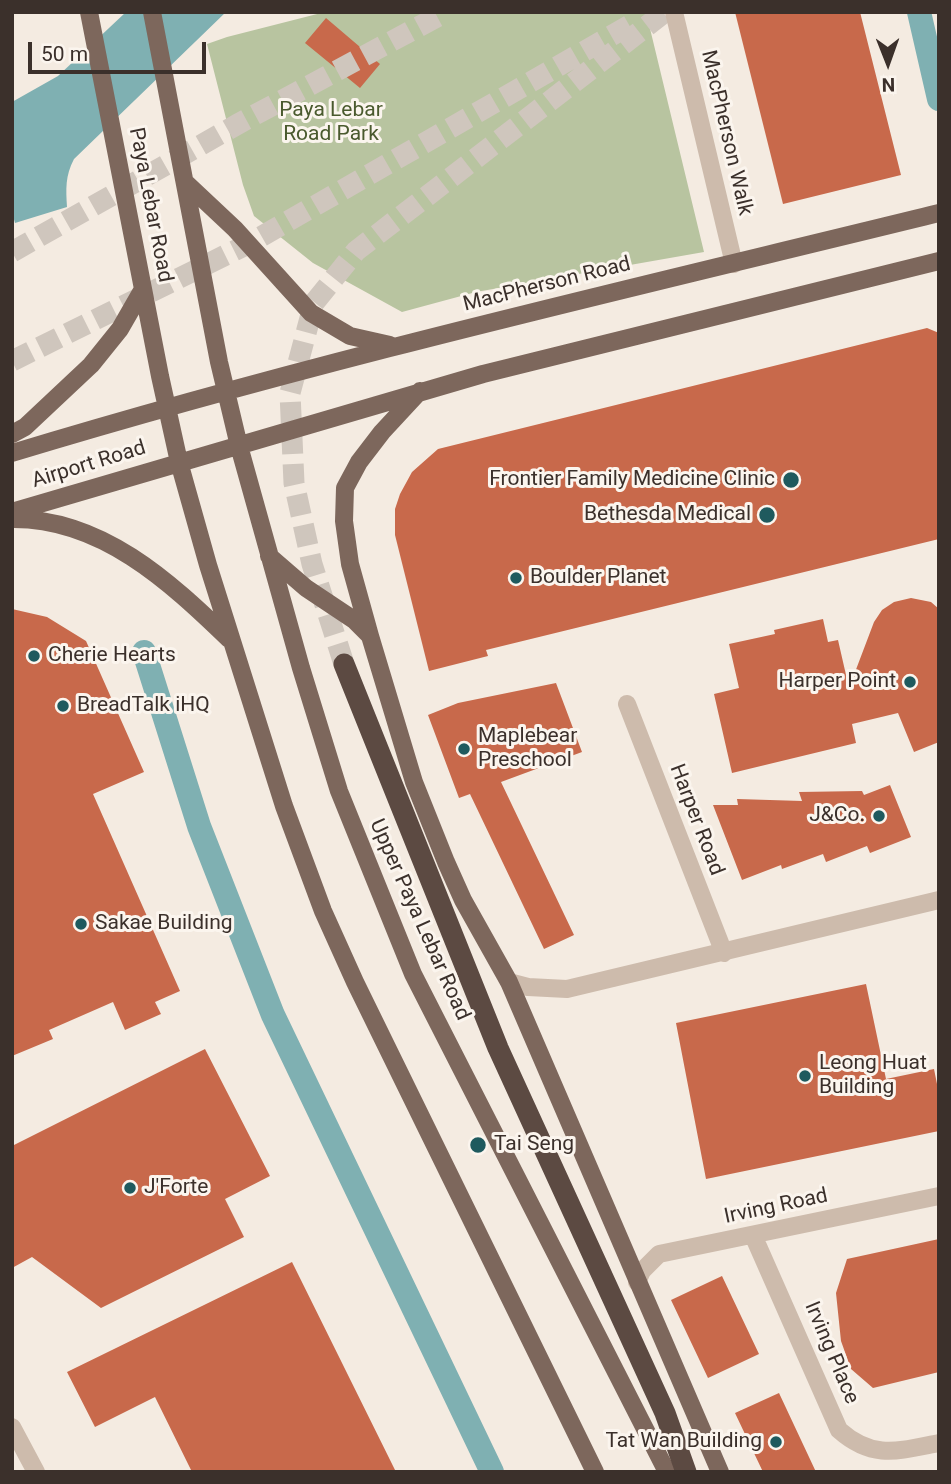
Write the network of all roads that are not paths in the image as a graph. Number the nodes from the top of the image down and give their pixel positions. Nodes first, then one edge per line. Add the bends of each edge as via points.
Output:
1 (89, 12) edge
2 (152, 12) edge
3 (674, 12) edge
4 (186, 183) junction
5 (936, 215) edge
6 (939, 261) edge
7 (734, 264) junction
8 (144, 289) junction
9 (394, 346) junction
10 (420, 391) junction
11 (227, 393) junction
12 (167, 407) junction
13 (12, 434) edge
14 (239, 446) junction
15 (12, 453) edge
16 (180, 462) junction
17 (12, 512) edge
18 (12, 519) edge
19 (268, 555) junction
20 (370, 636) junction
21 (232, 641) junction
22 (344, 664) tunnel mouth
23 (627, 704) dead end
24 (939, 900) edge
25 (724, 953) junction
26 (509, 982) junction
27 (939, 1196) edge
28 (753, 1235) junction
29 (637, 1282) junction
30 (12, 1427) edge
31 (939, 1443) edge
32 (36, 1472) edge
33 (595, 1472) edge
34 (667, 1472) edge
35 (685, 1472) edge
36 (720, 1472) edge

1 - 8 main road, Paya Lebar Road
2 - 4 main road, Paya Lebar Road
3 - 7 street, MacPherson Walk
4 - 9 main road via 311,313 350,336
4 - 11 main road, Paya Lebar Road
5 - 7 main road, MacPherson Road
6 - 10 main road
7 - 9 main road, MacPherson Road
8 - 12 main road, Paya Lebar Road
8 - 13 main road via 91,365
9 - 11 main road, MacPherson Road
10 - 14 main road
10 - 20 main road via 382,432 345,488 350,564
11 - 12 main road, MacPherson Road
11 - 14 main road, Upper Paya Lebar Road
12 - 15 main road, Airport Road
12 - 16 main road
14 - 16 main road
14 - 19 main road, Upper Paya Lebar Road
16 - 17 main road, Airport Road
16 - 21 main road
18 - 21 main road via 67,526 105,541 158,575
19 - 20 main road
19 - 34 main road, Upper Paya Lebar Road via 339,791 413,974
20 - 26 main road via 414,782 446,862
21 - 33 main road via 323,911
22 - 35 highway via 498,1048 665,1413
23 - 25 street, Harper Road
24 - 25 street
25 - 26 street via 567,989
26 - 29 main road
27 - 28 street, Irving Road
28 - 29 street, Irving Road via 659,1254
28 - 31 street, Irving Place via 838,1430 853,1443 887,1453
29 - 36 main road
30 - 32 street

